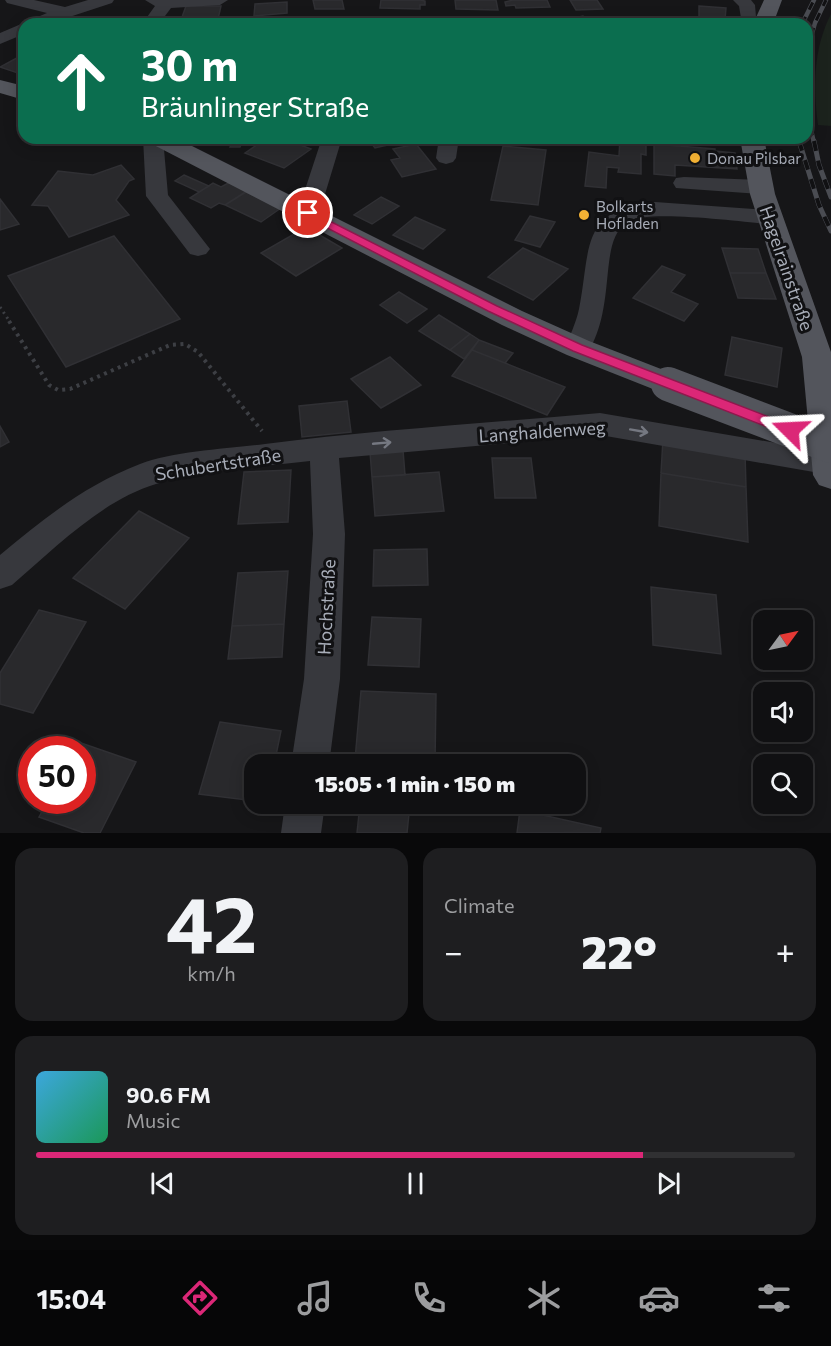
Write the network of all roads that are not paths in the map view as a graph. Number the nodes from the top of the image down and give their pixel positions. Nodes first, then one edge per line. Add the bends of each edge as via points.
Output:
1 (13, 0) edge
2 (106, 0) edge
3 (220, 0) edge
4 (741, 0) edge
5 (773, 0) edge
6 (159, 2) edge
7 (65, 12) junction
8 (49, 18) edge
9 (152, 18) edge
10 (748, 18) edge
11 (765, 18) edge
12 (18, 31) edge
13 (0, 39) edge
14 (0, 86) edge
15 (18, 91) edge
16 (153, 144) edge
17 (170, 144) edge
18 (330, 144) edge
19 (753, 144) edge
20 (684, 183) dead end
21 (760, 187) junction
22 (308, 213) junction
23 (768, 217) junction
24 (198, 249) dead end
25 (578, 348) junction
26 (324, 448) junction
27 (829, 454) edge
28 (0, 575) edge
29 (312, 754) edge
30 (304, 814) edge
31 (301, 833) edge

1 - 7 street
2 - 7 street
3 - 6 street
4 - 10 street via 747,5
5 - 11 main road
6 - 9 street
7 - 8 street
12 - 13 street
14 - 15 main road
16 - 24 street via 157,196
17 - 22 main road
18 - 22 street
19 - 21 main road, Hagelrainstraße
20 - 21 street
21 - 23 main road, Hagelrainstraße
22 - 25 main road
23 - 25 street via 655,209 619,217 606,229 590,317
23 - 27 main road, Hagelrainstraße via 818,360
25 - 27 main road, bridge
26 -> 27 street, Langhaldenweg via 600,424
26 - 28 street, Schubertstraße via 150,473 99,497 67,518
26 - 29 street, Hochstraße via 329,545 322,678
30 - 31 street

